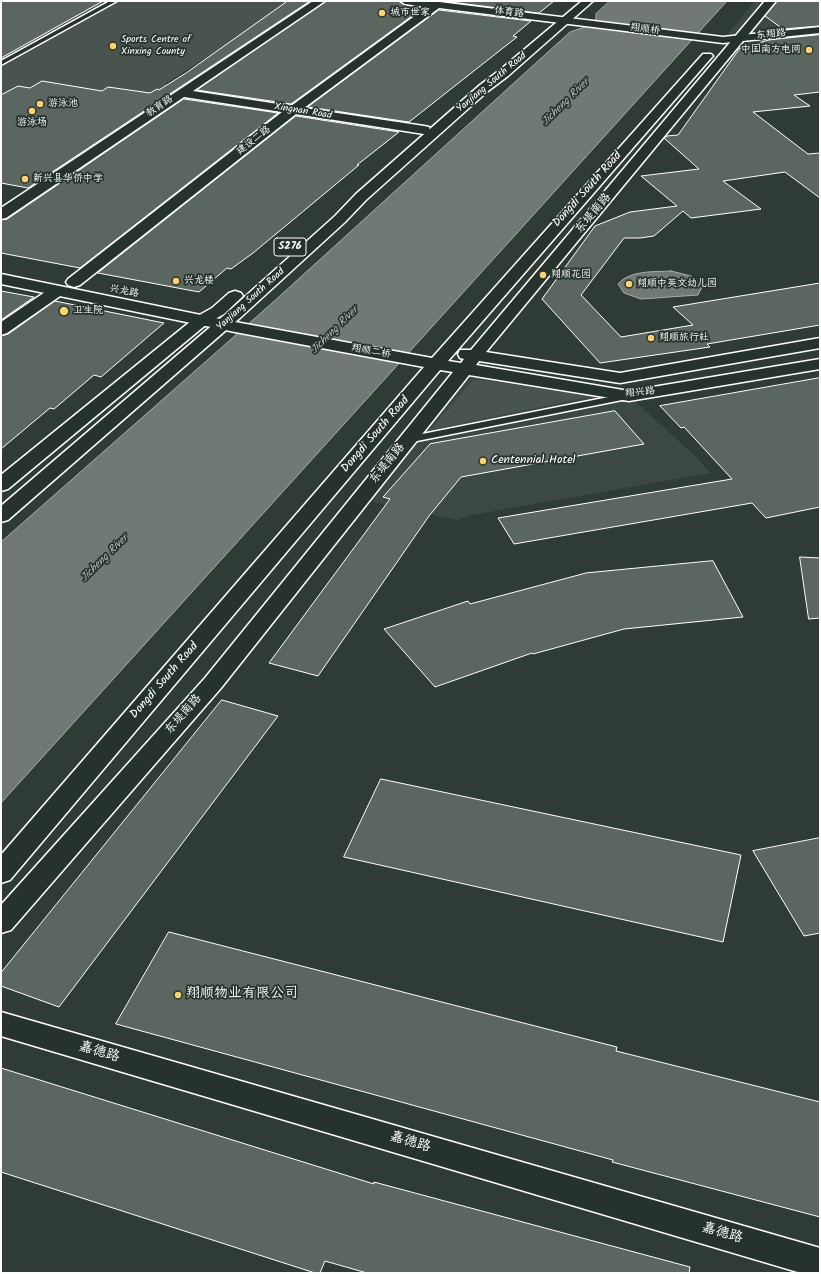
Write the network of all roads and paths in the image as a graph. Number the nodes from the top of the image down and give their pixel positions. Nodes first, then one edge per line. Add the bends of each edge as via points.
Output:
1 (114, 1) edge
2 (320, 1) edge
3 (405, 1) edge
4 (573, 1) edge
5 (588, 1) edge
6 (755, 1) edge
7 (771, 1) edge
8 (437, 5) junction
9 (559, 20) junction
10 (820, 30) edge
11 (742, 38) junction
12 (723, 40) junction
13 (1, 63) edge
14 (182, 92) junction
15 (293, 110) junction
16 (424, 130) junction
17 (1, 215) edge
18 (1, 268) edge
19 (1, 280) edge
20 (74, 282) junction
21 (56, 290) junction
22 (232, 318) junction
23 (202, 320) junction
24 (1, 330) edge
25 (820, 343) edge
26 (442, 357) junction
27 (470, 362) junction
28 (820, 364) edge
29 (629, 396) junction
30 (407, 440) junction
31 (1, 485) edge
32 (1, 516) edge
33 (1, 873) edge
34 (1, 923) edge
35 (1, 1024) edge
36 (820, 1263) edge

1 - 13 lane
2 - 14 main road, 教育路
3 - 8 main road, 体育路
4 - 9 main road, Yanjiang South Road / S276
5 - 9 main road, Yanjiang South Road / S276
6 - 12 main road, Dongdi South Road
7 - 11 main road, 东堤南路
8 - 9 main road, 体育路
8 - 15 main road, 建设二路
9 - 12 main road, 翔顺桥
9 - 16 main road, Yanjiang South Road / S276
9 - 22 main road, Yanjiang South Road / S276 via 504,73 372,186 340,219
10 - 11 main road, 东翔路
11 - 12 main road, 东翔路
11 - 27 main road, 东堤南路
12 - 26 main road, Dongdi South Road
14 - 15 main road, Xingnan Road
14 - 17 main road, 教育路
15 - 16 main road, Xingnan Road
15 - 20 main road, 建设二路
16 - 22 main road, Yanjiang South Road / S276
18 - 20 main road, 兴龙路
19 - 21 main road, 兴龙路
20 - 22 main road, 兴龙路
21 - 23 main road, 兴龙路
21 - 24 main road
22 - 23 main road, 兴龙路
22 - 26 main road, 翔顺二桥
22 - 32 main road, Yanjiang South Road / S276
23 - 31 main road, Yanjiang South Road
25 - 27 main road, 翔兴路 via 620,378
26 - 27 main road, 翔兴路
26 - 33 main road, Dongdi South Road
27 - 29 main road, 翔兴路
27 - 30 main road, 东堤南路
28 - 29 main road, 翔兴路
29 - 30 lane
30 - 34 main road, 东堤南路 via 213,683
35 - 36 main road, 嘉德路

